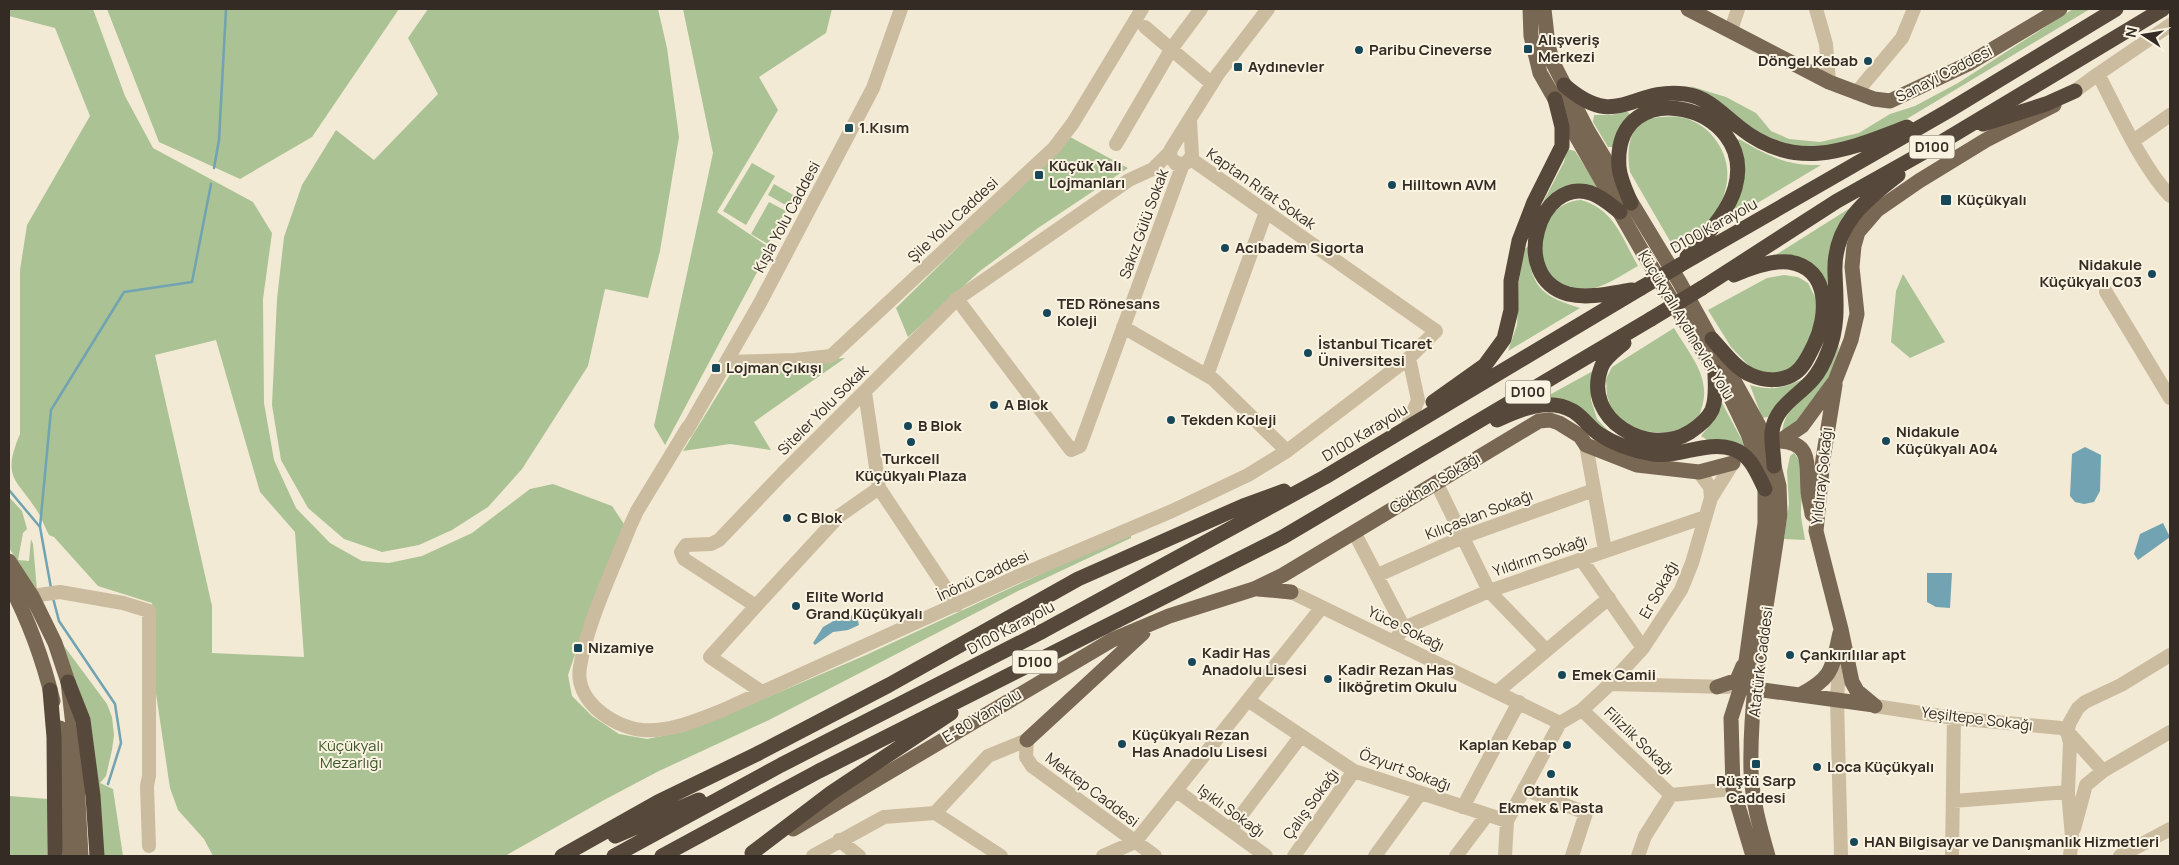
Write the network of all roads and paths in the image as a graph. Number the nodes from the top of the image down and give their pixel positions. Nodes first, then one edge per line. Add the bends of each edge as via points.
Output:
1 (901, 9) edge
2 (1142, 9) edge
3 (1201, 9) edge
4 (1268, 9) edge
5 (1530, 9) edge
6 (1544, 9) edge
7 (1688, 9) edge
8 (1738, 9) edge
9 (1816, 9) edge
10 (1914, 9) edge
11 (2060, 9) edge
12 (2116, 9) edge
13 (2163, 9) edge
14 (1700, 13) edge
15 (2170, 25) edge
16 (1145, 27) dead end
17 (1731, 30) junction
18 (1172, 48) junction
19 (2098, 74) junction
20 (1829, 82) junction
21 (1211, 84) junction
22 (1564, 84) junction
23 (2075, 91) junction
24 (1856, 92) junction
25 (1555, 99) junction
26 (1948, 111) junction
27 (2170, 115) edge
28 (1190, 121) junction
29 (1953, 134) junction
30 (2134, 141) junction
31 (1116, 144) dead end
32 (1935, 146) junction
33 (1172, 149) junction
34 (1188, 157) junction
35 (2170, 194) edge
36 (1626, 207) junction
37 (1266, 212) junction
38 (1680, 265) junction
39 (1641, 288) junction
40 (1702, 288) junction
41 (2106, 292) dead end
42 (957, 299) junction
43 (1651, 319) junction
44 (1123, 327) junction
45 (1436, 331) joint
46 (1712, 340) junction
47 (1409, 358) junction
48 (726, 362) junction
49 (1715, 372) junction
50 (1207, 375) junction
51 (1835, 381) junction
52 (865, 392) junction
53 (2170, 398) edge
54 (1406, 429) junction
55 (1586, 445) junction
56 (1287, 451) junction
57 (1733, 463) joint
58 (1405, 464) junction
59 (1774, 466) junction
60 (1699, 472) junction
61 (1325, 477) junction
62 (1436, 482) junction
63 (879, 488) junction
64 (1765, 489) junction
65 (1594, 490) junction
66 (1711, 498) junction
67 (637, 511) joint
68 (1705, 517) junction
69 (1816, 531) junction
70 (1354, 532) junction
71 (1463, 537) junction
72 (1605, 550) junction
73 (1581, 559) junction
74 (9, 561) edge
75 (1283, 574) junction
76 (1378, 575) junction
77 (9, 583) edge
78 (1254, 590) junction
79 (1489, 590) junction
80 (1291, 592) junction
81 (46, 594) junction
82 (1609, 598) junction
83 (957, 605) junction
84 (756, 606) junction
85 (1322, 607) junction
86 (1162, 619) junction
87 (1404, 628) junction
88 (1841, 629) junction
89 (1394, 641) junction
90 (1643, 648) junction
91 (1761, 648) junction
92 (1546, 650) junction
93 (2170, 656) edge
94 (1746, 660) junction
95 (1100, 674) junction
96 (1051, 675) junction
97 (1008, 676) junction
98 (68, 682) junction
99 (1610, 684) junction
100 (1717, 687) junction
101 (1749, 688) junction
102 (50, 690) junction
103 (762, 692) junction
104 (1497, 692) junction
105 (1793, 694) junction
106 (1837, 699) junction
107 (1249, 701) junction
108 (1519, 702) junction
109 (1875, 706) junction
110 (1582, 710) junction
111 (1954, 718) junction
112 (1560, 723) junction
113 (2068, 731) junction
114 (2170, 732) edge
115 (1302, 736) junction
116 (1027, 740) junction
117 (781, 765) junction
118 (2103, 770) junction
119 (1354, 771) junction
120 (1524, 789) junction
121 (1733, 789) junction
122 (1177, 791) junction
123 (2068, 792) junction
124 (1420, 794) junction
125 (1671, 795) junction
126 (1953, 801) junction
127 (1463, 807) junction
128 (935, 813) junction
129 (1487, 815) junction
130 (1507, 821) junction
131 (2170, 829) edge
132 (1230, 830) junction
133 (2072, 837) junction
134 (839, 840) junction
135 (1135, 842) junction
136 (149, 846) dead end
137 (749, 855) edge
138 (55, 856) edge
139 (70, 856) edge
140 (81, 856) edge
141 (97, 856) edge
142 (562, 856) edge
143 (572, 856) edge
144 (614, 856) edge
145 (662, 856) edge
146 (813, 856) edge
147 (859, 856) edge
148 (1001, 856) edge
149 (1103, 856) edge
150 (1155, 856) edge
151 (1266, 856) edge
152 (1294, 856) edge
153 (1375, 856) edge
154 (1456, 856) edge
155 (1506, 856) edge
156 (1572, 856) edge
157 (1638, 856) edge
158 (1752, 856) edge
159 (1768, 856) edge
160 (1842, 856) edge
161 (1952, 856) edge
162 (2070, 856) edge
163 (2120, 856) edge

1 - 48 street, Kışla Yolu Caddesi via 873,88
2 - 48 street, Şile Yolu Caddesi via 1073,124 1054,148 831,356
3 - 18 street
4 - 21 street
5 - 25 main road, Küçükyalı Aydınevler Yolu via 1531,36 1540,73
6 - 22 main road, Küçükyalı Aydınevler Yolu via 1548,45
7 - 14 main road, Sanayi Caddesi
8 - 17 street
9 - 20 street via 1826,44
10 - 24 street via 1902,38
11 - 24 main road, Sanayi Caddesi via 1968,64 1890,101
12 - 26 highway, D100 Karayolu / D100
13 - 29 highway, D100
14 - 17 main road, Sanayi Caddesi
15 - 19 street
16 - 18 street
17 - 20 main road, Sanayi Caddesi
18 - 21 street
18 - 31 street
19 - 23 street
19 - 30 street
20 - 24 main road, Sanayi Caddesi
21 - 28 street
22 - 26 highway via 1586,101 1611,108 1664,92 1687,94 1721,110 1754,138 1786,152 1802,155 1861,144
22 - 36 main road, Küçükyalı Aydınevler Yolu
23 - 29 highway via 2046,104
23 - 51 main road via 1919,181 1867,221 1858,232 1854,246 1852,267 1856,314 1851,340
25 - 36 main road, Küçükyalı Aydınevler Yolu
25 - 54 highway via 1562,126 1562,146 1519,241 1511,310 1504,339 1485,365 1425,408
26 - 38 highway, D100 Karayolu / D100
27 - 30 street
28 - 33 street, Siteler Yolu Sokak
28 - 34 street
29 - 32 highway, D100
30 - 35 street via 2159,184
32 - 40 highway, D100 via 1837,201
32 - 59 highway via 1858,208 1844,230 1837,250 1835,272 1838,297 1836,326 1828,353 1813,379 1786,403 1777,417 1772,431
33 - 34 street via 1180,142
33 - 34 street, Kaptan Rıfat Sokak via 1174,162
33 - 42 street, Siteler Yolu Sokak via 1154,169 1130,180
34 - 37 street, Kaptan Rıfat Sokak
34 - 44 street, Sakız Gülü Sokak
36 - 38 highway via 1619,157 1625,134 1638,116 1657,108 1684,109 1708,119 1722,133 1732,146 1736,161 1735,188 1722,215
36 - 39 highway via 1592,194 1570,192 1560,197 1544,216 1535,240 1535,262 1547,282 1568,294 1602,294
36 - 46 main road, Küçükyalı Aydınevler Yolu
36 - 49 main road, Küçükyalı Aydınevler Yolu
37 - 45 street, Kaptan Rıfat Sokak
37 - 50 street
38 - 39 highway, D100 Karayolu / D100, bridge
39 - 54 highway, D100 Karayolu / D100
40 - 43 highway, D100, bridge
40 - 46 highway via 1755,267 1791,262 1817,280 1824,300 1821,328 1810,354 1799,370 1785,378 1752,376
41 - 53 street
42 - 44 street, Sakız Gülü Sokak via 1071,450 1080,446
42 - 52 street, Siteler Yolu Sokak
43 - 49 highway via 1610,354 1601,367 1598,386 1601,404 1628,434 1651,441 1666,441 1697,427 1711,411
43 - 58 highway, D100
44 - 50 street
45 - 47 street, İnönü Caddesi
46 - 59 main road, Küçükyalı Aydınevler Yolu via 1759,426
47 - 54 street via 1418,400
47 - 56 street, İnönü Caddesi
48 - 67 street, Kışla Yolu Caddesi
49 - 64 main road, Küçükyalı Aydınevler Yolu via 1748,434
50 - 56 street
51 - 69 main road, Yıldıray Sokağı
51 - 69 main road via 1802,426 1780,441 1792,442 1802,449 1807,460 1808,493
52 - 63 street
52 - 84 street, Siteler Yolu Sokak via 720,540 711,544 686,545 682,552 684,559
54 - 61 highway, D100 Karayolu / D100
55 - 60 main road via 1637,465
55 - 62 main road, Gökhan Sokağı via 1580,436 1559,423 1539,421
55 - 65 street
56 - 83 street, İnönü Caddesi via 1248,475 1172,511
57 - 60 main road
57 - 66 street, Er Sokağı
58 - 64 highway via 1510,413 1553,404 1574,412 1599,434 1631,449 1656,454 1717,447 1733,449 1752,461
58 - 97 highway, D100 via 1283,538
59 - 91 main road, Atatürk Caddesi via 1780,514
60 - 66 street via 1710,487
61 - 117 highway, D100 Karayolu / D100 via 1043,631
61 - 142 highway via 1243,506 1078,579 930,663 658,802
62 - 70 main road, Gökhan Sokağı
62 - 71 street
63 - 83 street
63 - 84 street via 839,516
64 - 94 main road, Küçükyalı Aydınevler Yolu via 1765,523
65 - 71 street, Kılıçaslan Sokağı
65 - 72 street
66 - 68 street, Er Sokağı
67 - 103 street, İnönü Caddesi via 594,620 579,668 582,691 591,704 611,718 643,730 687,724
68 - 72 street, Yıldırım Sokağı
68 - 90 street, Er Sokağı via 1681,590
69 - 88 main road, Yıldıray Sokağı
70 - 75 main road, Gökhan Sokağı
70 - 76 street
71 - 76 street, Kılıçaslan Sokağı
71 - 79 street
72 - 73 street, Yıldırım Sokağı
73 - 79 street, Yıldırım Sokağı
73 - 82 street
74 - 81 main road
75 - 78 main road, E-80 Yanyolu
75 - 80 main road
76 - 87 street
77 - 102 main road via 39,649
78 - 80 main road via 1266,588
78 - 86 main road, E-80 Yanyolu
79 - 87 street, Yıldırım Sokağı
79 - 92 street
80 - 85 street, Yüce Sokağı
81 - 98 main road via 55,643
81 - 136 street via 123,603 149,611
82 - 90 street
82 - 92 street
83 - 103 street, İnönü Caddesi
84 - 103 street via 710,658
85 - 89 street, Yüce Sokağı
85 - 107 street
86 - 95 main road via 1134,640
86 - 96 main road, E-80 Yanyolu via 1112,640
87 - 89 street, Yıldırım Sokağı
88 - 105 main road, Yıldıray Sokağı via 1832,670 1824,680
88 - 106 street, Yıldıray Sokağı
88 - 109 main road, Yıldıray Sokağı via 1852,682 1857,691
89 - 104 street, Yüce Sokağı
90 - 99 street, Er Sokağı
91 - 101 main road, Atatürk Caddesi
91 - 105 main road via 1768,679 1776,687
92 - 104 street
93 - 113 street via 2085,702 2078,708
94 - 100 main road via 1737,680
94 - 101 main road, Atatürk Caddesi
95 - 96 main road via 1099,665 1092,662
95 - 116 main road
96 - 137 main road, E-80 Yanyolu
97 - 137 highway via 830,793
97 - 145 highway, D100 via 819,771
98 - 140 main road
98 - 141 highway via 83,720
99 - 100 street
99 - 110 street
100 - 101 street
101 - 105 main road, Yeşiltepe Sokağı
101 - 121 main road, Atatürk Caddesi via 1731,718
101 - 159 main road, Atatürk Caddesi via 1751,772 1756,816
102 - 138 highway via 54,737
102 - 139 main road via 59,726
104 - 108 street, Yüce Sokağı
105 - 106 main road, Yeşiltepe Sokağı
106 - 109 main road, Yeşiltepe Sokağı
106 - 160 street, Yıldıray Sokağı
107 - 115 street, Özyurt Sokağı
107 - 122 street
108 - 112 street, Yüce Sokağı
108 - 127 street
109 - 111 street, Yeşiltepe Sokağı
110 - 112 street
110 - 125 street, Filizlik Sokağı
111 - 113 street, Yeşiltepe Sokağı
111 - 126 street
112 - 120 street
113 - 118 street
113 - 123 street
114 - 118 street
115 - 119 street, Özyurt Sokağı
115 - 132 street
116 - 128 street via 988,756
116 - 135 street, Mektep Caddesi via 1026,757 1032,766
117 - 143 highway
117 - 144 highway, D100 Karayolu / D100
118 - 133 street via 2086,785
119 - 124 street, Özyurt Sokağı
119 - 152 street, Çalış Sokağı
120 - 130 street
120 - 156 street via 1586,813
121 - 125 street, Filizlik Sokağı
121 - 158 main road, Atatürk Caddesi
122 - 132 street, Işıklı Sokağı
122 - 135 street
123 - 126 street
123 - 133 street
124 - 127 street, Özyurt Sokağı
124 - 153 street
125 - 157 street via 1645,836
126 - 161 street
127 - 129 street, Özyurt Sokağı
128 - 134 street via 884,816
128 - 148 street
129 - 130 street, Özyurt Sokağı
129 - 154 street
130 - 155 street
131 - 163 street
132 - 151 street, Işıklı Sokağı
133 - 162 street
134 - 146 street
134 - 147 street
135 - 149 street
135 - 150 street, Mektep Caddesi

